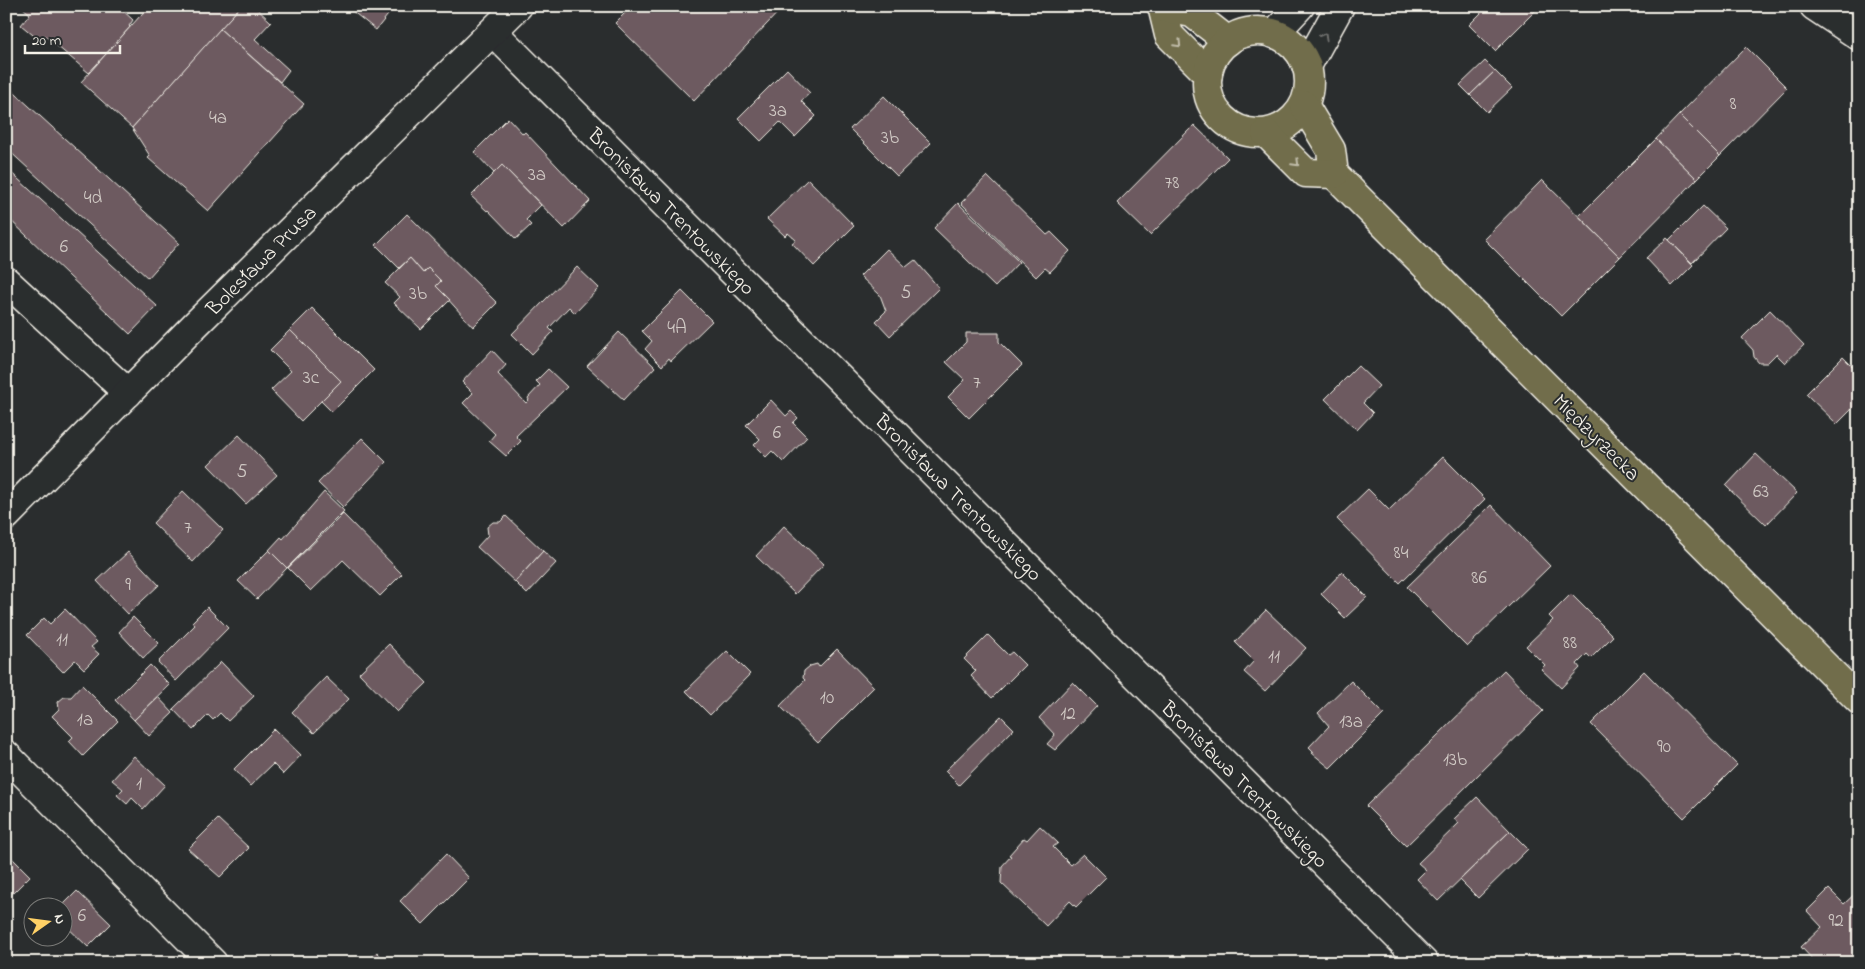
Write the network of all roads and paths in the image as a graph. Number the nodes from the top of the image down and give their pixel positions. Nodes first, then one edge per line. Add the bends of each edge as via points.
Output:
1 (518, 6) edge
2 (1162, 6) edge
3 (1300, 6) edge
4 (1340, 6) edge
5 (1814, 6) edge
6 (493, 32) junction
7 (1274, 34) junction
8 (1859, 36) edge
9 (1228, 41) junction
10 (1307, 66) junction
11 (1208, 74) junction
12 (1304, 105) junction
13 (1266, 133) junction
14 (1334, 174) junction
15 (6, 281) edge
16 (128, 393) junction
17 (6, 516) edge
18 (1859, 700) edge
19 (6, 754) edge
20 (213, 963) edge
21 (1424, 963) edge

1 - 6 street, Bolesława Prusa
2 - 9 main road via 1192,13
2 -> 11 main road via 1169,35
3 - 7 street
10 -> 4 street
5 - 8 street
6 - 16 street, Bolesława Prusa
6 - 21 street, Bronisława Trentowskiego
7 - 9 main road via 1250,32
7 - 10 main road via 1294,46
9 - 11 main road via 1212,61
10 - 12 main road via 1309,93
11 - 13 main road via 1211,101 1218,113 1240,130
12 - 13 main road via 1282,128
12 - 14 main road via 1331,150
13 -> 14 main road via 1306,173
14 - 18 main road, Międzyrzecka
15 - 16 street
16 - 17 street, Bolesława Prusa
19 - 20 street

